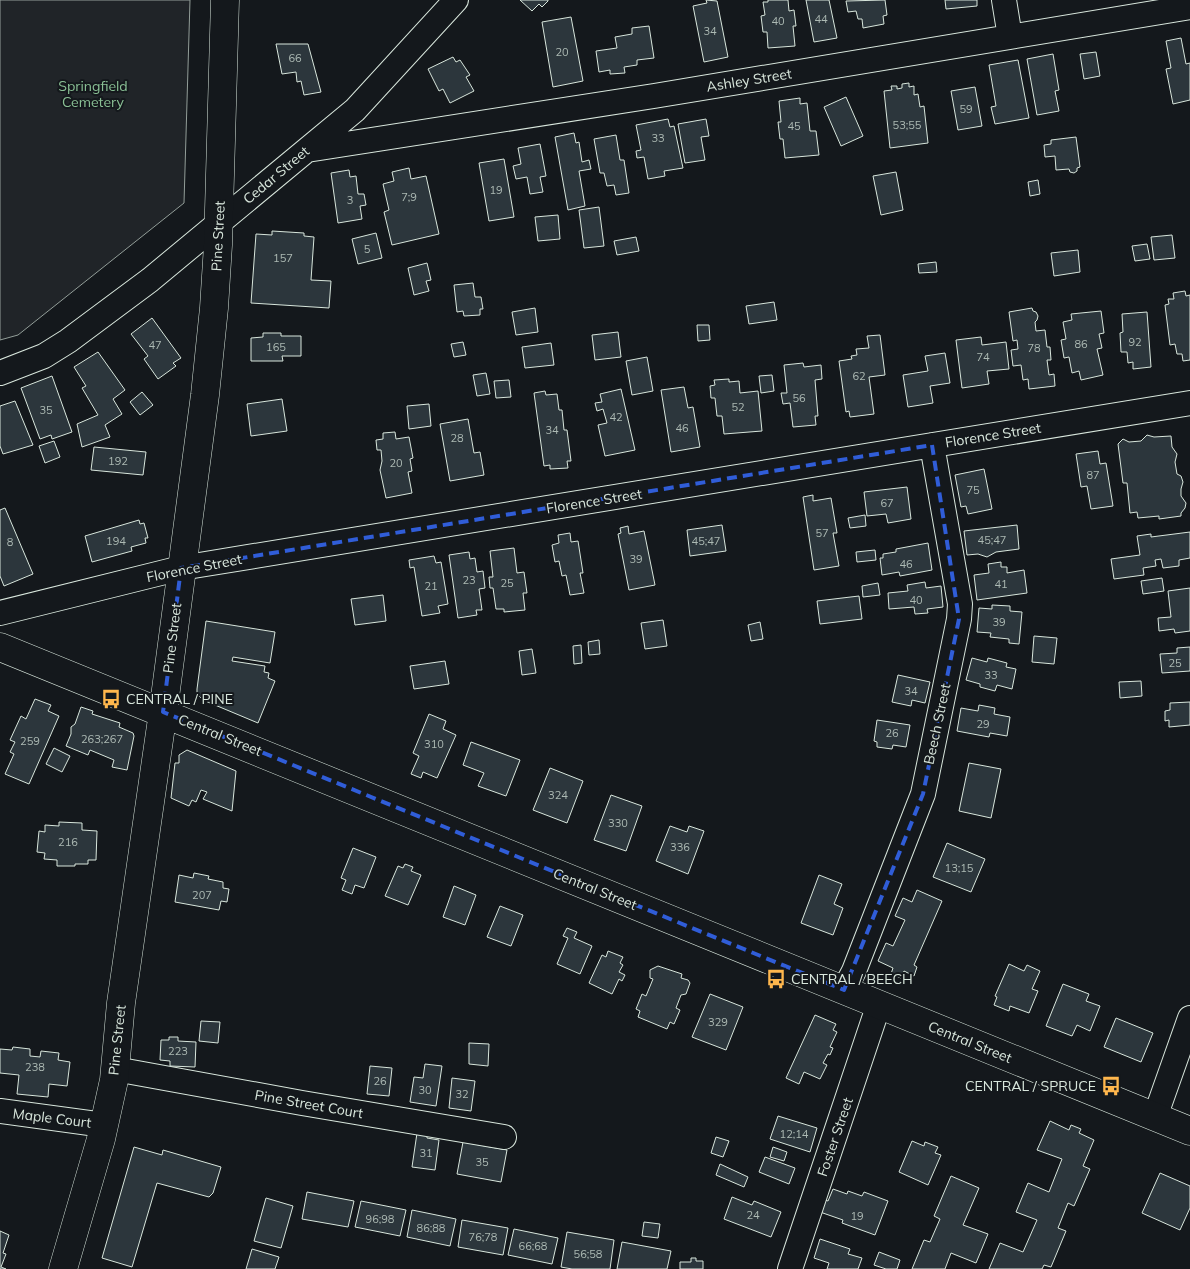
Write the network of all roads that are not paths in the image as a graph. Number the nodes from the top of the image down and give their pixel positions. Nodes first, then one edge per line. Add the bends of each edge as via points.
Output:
1 (225, 0) edge
2 (456, 0) edge
3 (1004, 0) edge
4 (1190, 7) edge
5 (1010, 36) junction
6 (307, 150) junction
7 (219, 223) junction
8 (0, 373) edge
9 (1190, 403) edge
10 (932, 445) junction
11 (181, 568) junction
12 (0, 613) edge
13 (0, 647) edge
14 (163, 712) junction
15 (844, 990) junction
16 (879, 1004) junction
17 (1190, 1018) edge
18 (115, 1069) junction
19 (0, 1111) edge
20 (1155, 1117) junction
21 (104, 1125) junction
22 (1190, 1131) edge
23 (504, 1137) dead end
24 (63, 1269) edge
25 (790, 1269) edge

1 - 7 main road, Pine Street
2 - 6 street, Cedar Street via 355,110
3 - 5 street
4 - 5 street, Ashley Street
5 - 6 street, Ashley Street
6 - 7 street, Cedar Street
7 - 8 street, Cedar Street via 68,341 44,356
7 - 11 main road, Pine Street via 205,395
9 - 10 street, Florence Street
10 - 11 street, Florence Street
10 - 15 street, Beech Street via 960,604 959,619 923,794
11 - 12 street, Florence Street
11 - 14 main road, Pine Street
13 - 14 main road, Central Street
14 - 15 main road, Central Street
14 - 18 main road, Pine Street via 121,1003
15 - 16 main road, Central Street
16 - 20 main road, Central Street
16 - 25 street, Foster Street
17 - 20 street
18 - 21 main road, Pine Street
18 - 23 street, Pine Street Court
19 - 21 street, Maple Court
20 - 22 main road, Central Street
21 - 24 main road, Pine Street

